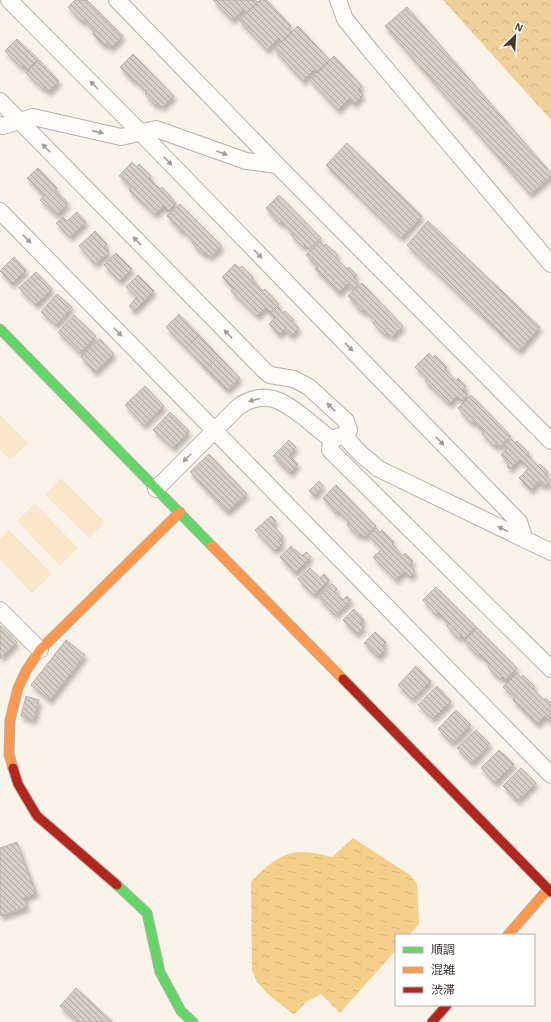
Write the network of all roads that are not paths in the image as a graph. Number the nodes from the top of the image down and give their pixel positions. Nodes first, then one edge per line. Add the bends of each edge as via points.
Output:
1 (9, 0) edge
2 (117, 0) edge
3 (338, 0) edge
4 (0, 101) edge
5 (19, 121) junction
6 (0, 125) edge
7 (141, 133) junction
8 (277, 164) junction
9 (0, 211) edge
10 (551, 264) edge
11 (0, 329) edge
12 (215, 431) junction
13 (339, 439) junction
14 (551, 441) edge
15 (156, 489) junction
16 (180, 512) junction
17 (525, 540) junction
18 (551, 552) edge
19 (0, 610) edge
20 (40, 650) junction
21 (551, 669) edge
22 (5, 755) edge
23 (551, 775) edge
24 (549, 891) edge
25 (509, 934) edge
26 (446, 1006) edge
27 (193, 1022) edge
28 (432, 1022) edge

7 -> 1 street
2 - 8 street
3 - 10 street via 345,19 370,50
4 - 5 street
5 - 6 street
5 -> 7 street via 33,117 121,137
13 -> 5 street via 349,430 346,421 309,387 294,379 270,375 265,371
7 -> 8 street via 156,129 246,161
7 -> 17 street via 519,522
8 - 14 street
9 -> 12 street
11 - 15 street
13 -> 12 street via 285,403 267,398 254,399 243,404
12 -> 15 street
12 - 23 street
17 -> 13 street via 379,469
13 - 21 street via 330,446 330,450
15 - 16 street
16 - 20 street
16 - 24 street
17 - 18 street
19 - 20 street
20 - 22 street via 18,688
22 - 27 street via 37,816 147,913 160,972 181,1011
24 - 25 street
26 - 28 street

